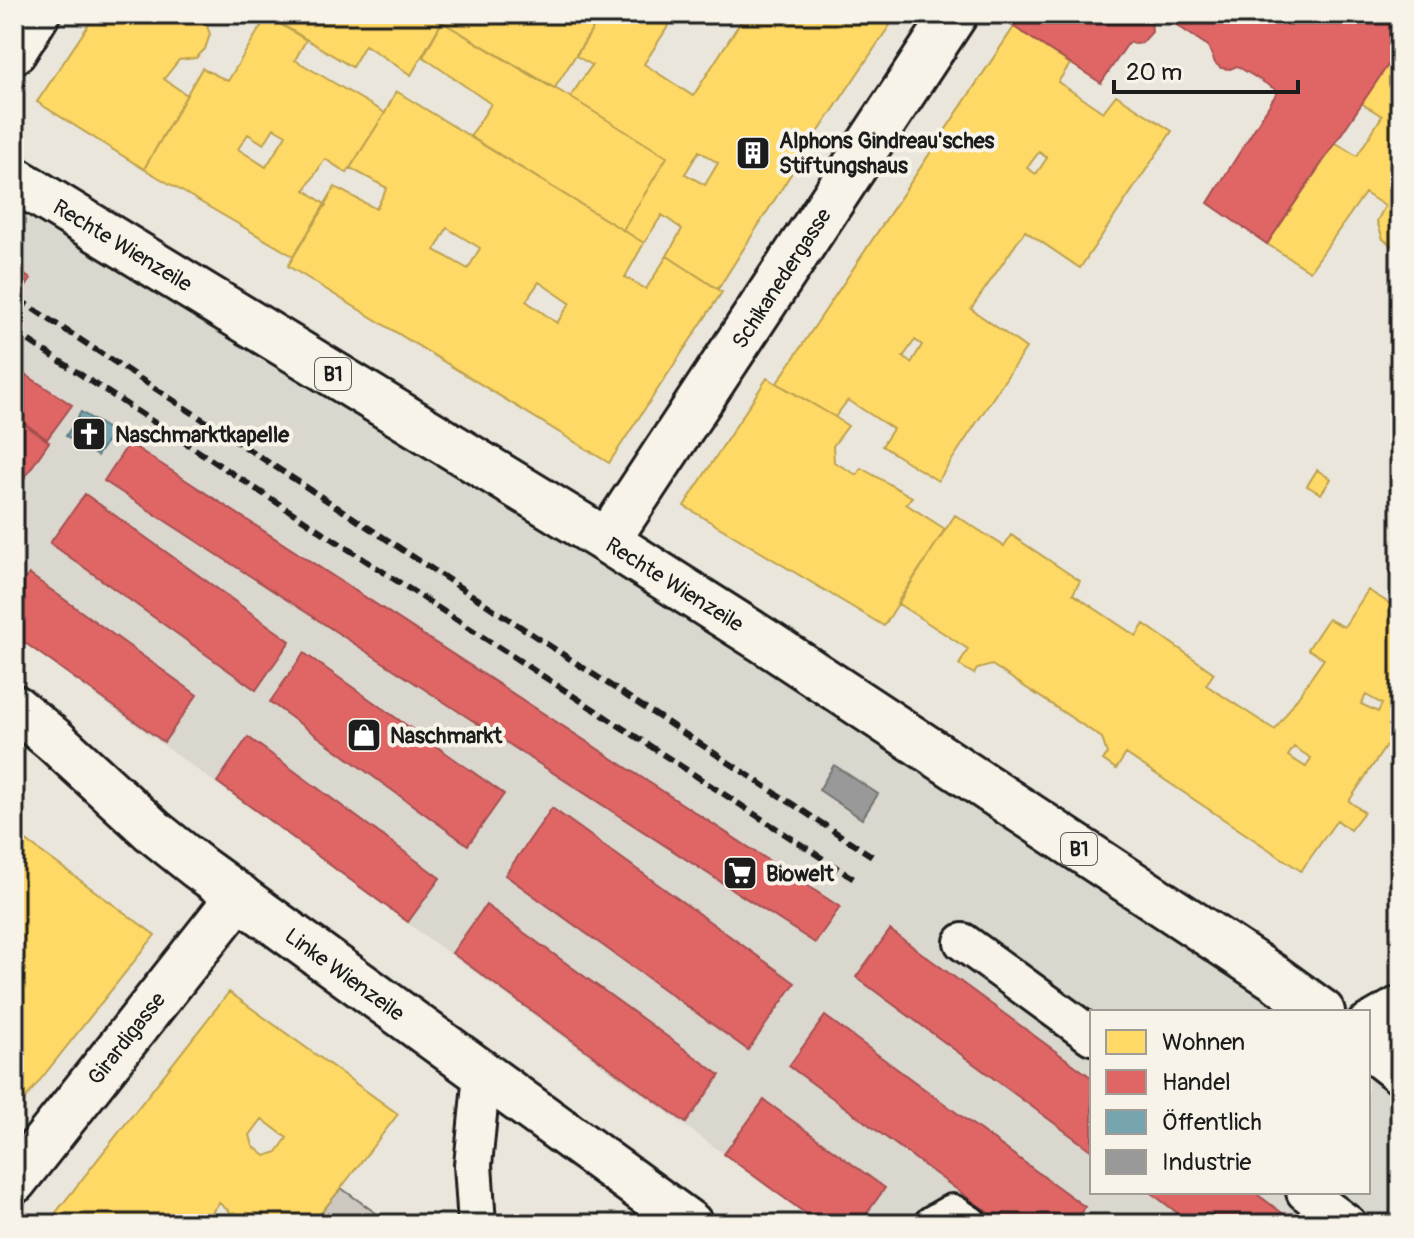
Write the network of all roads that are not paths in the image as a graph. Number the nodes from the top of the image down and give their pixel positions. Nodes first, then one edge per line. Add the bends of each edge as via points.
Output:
1 (37, 14) edge
2 (955, 14) edge
3 (14, 51) edge
4 (14, 179) edge
5 (607, 541) junction
6 (14, 707) edge
7 (239, 896) junction
8 (963, 942) dead end
9 (1400, 1009) edge
10 (1319, 1010) edge
11 (1370, 1026) edge
12 (1090, 1035) edge
13 (1370, 1048) edge
14 (1400, 1071) edge
15 (482, 1074) junction
16 (14, 1181) edge
17 (1308, 1194) edge
18 (477, 1224) edge
19 (690, 1224) edge
20 (933, 1224) edge
21 (969, 1224) edge
22 (1348, 1224) edge

1 - 3 main road
2 - 5 main road, Schikanedergasse
4 - 5 main road, Rechte Wienzeile / B1
5 - 10 main road, Rechte Wienzeile / B1
6 - 7 main road, Linke Wienzeile via 153,831
7 - 15 main road, Linke Wienzeile
7 - 16 main road, Girardigasse
8 - 12 lane
9 - 11 main road
13 - 14 main road
15 - 18 lane via 473,1165
15 - 19 main road, Linke Wienzeile
17 - 22 lane
20 - 21 lane via 952,1213

